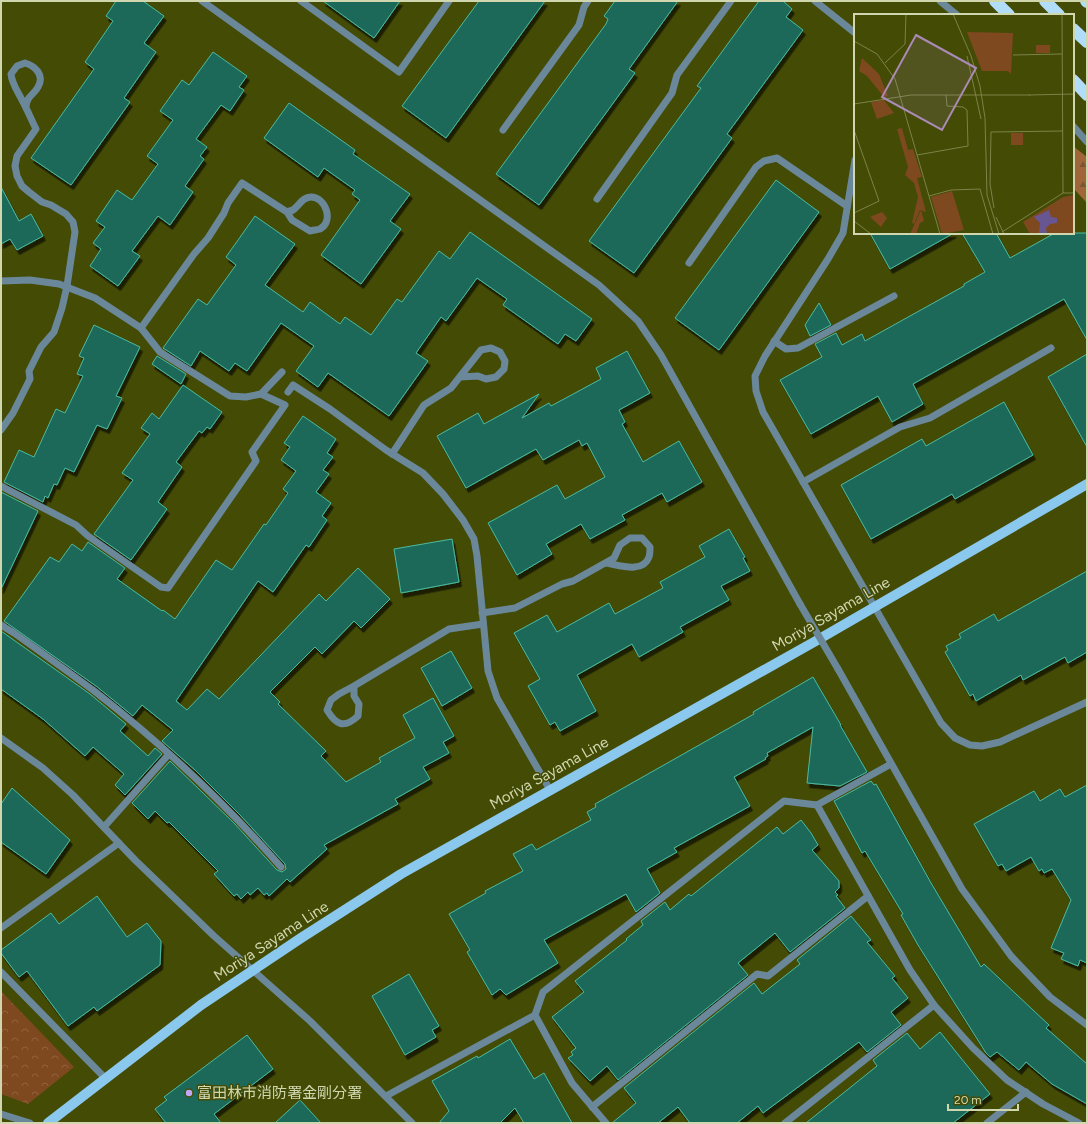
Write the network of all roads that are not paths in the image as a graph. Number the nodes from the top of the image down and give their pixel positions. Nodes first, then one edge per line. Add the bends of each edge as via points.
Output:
1 (202, 1) edge
2 (449, 1) edge
3 (588, 1) edge
4 (731, 1) edge
5 (815, 1) edge
6 (940, 1) edge
7 (995, 1) edge
8 (1045, 1) edge
9 (304, 2) edge
10 (956, 14) edge
11 (1008, 14) edge
12 (1058, 14) edge
13 (1074, 29) edge
14 (854, 32) edge
15 (1087, 42) edge
16 (1074, 81) edge
17 (1087, 95) edge
18 (26, 108) junction
19 (1074, 127) edge
20 (503, 130) dead end
21 (1087, 142) edge
22 (854, 166) edge
23 (597, 199) dead end
24 (847, 206) junction
25 (287, 212) junction
26 (689, 263) dead end
27 (1, 281) edge
28 (66, 286) junction
29 (894, 296) dead end
30 (141, 328) junction
31 (774, 341) junction
32 (1051, 348) dead end
33 (282, 372) dead end
34 (460, 377) junction
35 (288, 392) dead end
36 (261, 394) junction
37 (1, 430) edge
38 (392, 454) junction
39 (803, 482) junction
40 (1087, 484) edge
41 (1, 486) edge
42 (606, 563) junction
43 (875, 607) junction
44 (482, 612) junction
45 (483, 624) junction
46 (1, 625) edge
47 (354, 686) junction
48 (1087, 702) edge
49 (1, 738) edge
50 (169, 754) junction
51 (891, 764) junction
52 (550, 790) junction
53 (818, 805) junction
54 (104, 827) junction
55 (119, 843) junction
56 (281, 867) dead end
57 (868, 896) junction
58 (1, 928) edge
59 (253, 970) junction
60 (1, 972) edge
61 (934, 1005) junction
62 (535, 1015) junction
63 (1087, 1025) edge
64 (105, 1078) junction
65 (1026, 1092) junction
66 (386, 1096) junction
67 (592, 1107) junction
68 (1, 1114) edge
69 (30, 1123) edge
70 (48, 1123) edge
71 (412, 1123) edge
72 (606, 1123) edge
73 (785, 1123) edge
74 (987, 1123) edge
75 (1079, 1123) edge

1 - 51 street, bridge via 599,285 638,321 661,355
2 - 9 street via 399,72
3 - 20 street via 579,25
4 - 23 street via 677,75 672,93
5 - 14 street
6 - 10 street
7 - 11 highway
8 - 12 highway
13 - 15 highway
16 - 17 highway
18 - 18 street via 11,82 11,74 25,63 33,66 40,79 39,86 26,102
18 - 28 street via 36,129 17,156 17,176 22,186 42,202 66,214 73,222 75,232
19 - 21 street
22 - 24 street
24 - 26 street via 777,158 764,160 756,167
24 - 31 street via 843,233
25 - 25 street via 310,197 318,199 326,208 327,217 325,225 319,230 310,231 292,220
25 - 30 street via 242,184 208,238
27 - 28 street via 30,280
28 - 30 street via 95,298
28 - 37 street via 54,332 41,347 29,371 30,379 13,413
29 - 31 street via 798,348 786,349
30 - 36 street via 160,352 230,396 246,397
31 - 39 street via 755,376 756,391 763,412
32 - 39 street via 930,418 900,427
33 - 36 street
34 - 34 street via 480,350 491,348 500,352 505,360 504,369 496,377
34 - 38 street via 451,388 424,405
35 - 38 street via 293,385
36 - 41 street via 285,404 252,452 256,461 168,588 161,587 76,525
38 - 44 street via 423,473 443,494 474,539
39 - 43 street
40 - 43 main road, Moriya Sayama Line
42 - 42 street via 614,558 620,545 630,538 642,538 650,547 649,557 642,565 632,568
42 - 44 street via 515,608
43 - 48 street via 941,723 955,738 970,745 982,746 1000,742
43 - 52 main road, Moriya Sayama Line
44 - 45 street
45 - 47 street via 449,629
45 - 52 street via 488,671 497,698
46 - 50 street via 94,691
47 - 47 street via 354,696 359,704 358,716 350,723 341,724 332,719 327,710 331,700
49 - 54 street via 43,768 74,795
50 - 54 street
50 - 56 street via 246,828
51 - 53 street
51 - 63 street via 962,889 1011,956 1050,997
52 - 59 main road, Moriya Sayama Line via 401,874
53 - 57 street
53 - 62 street via 784,801 543,992
54 - 55 street
55 - 58 street
55 - 59 street via 214,936
57 - 61 street via 910,970
57 - 67 street via 768,976 757,974
59 - 64 main road, Moriya Sayama Line via 201,1005
59 - 66 street via 310,1021
60 - 64 street
61 - 65 street via 973,1048 1008,1080
61 - 73 street
62 - 66 street
62 - 67 street via 572,1083
64 - 70 main road, Moriya Sayama Line
65 - 74 street
65 - 75 street
66 - 71 street
67 - 72 street
68 - 69 street

